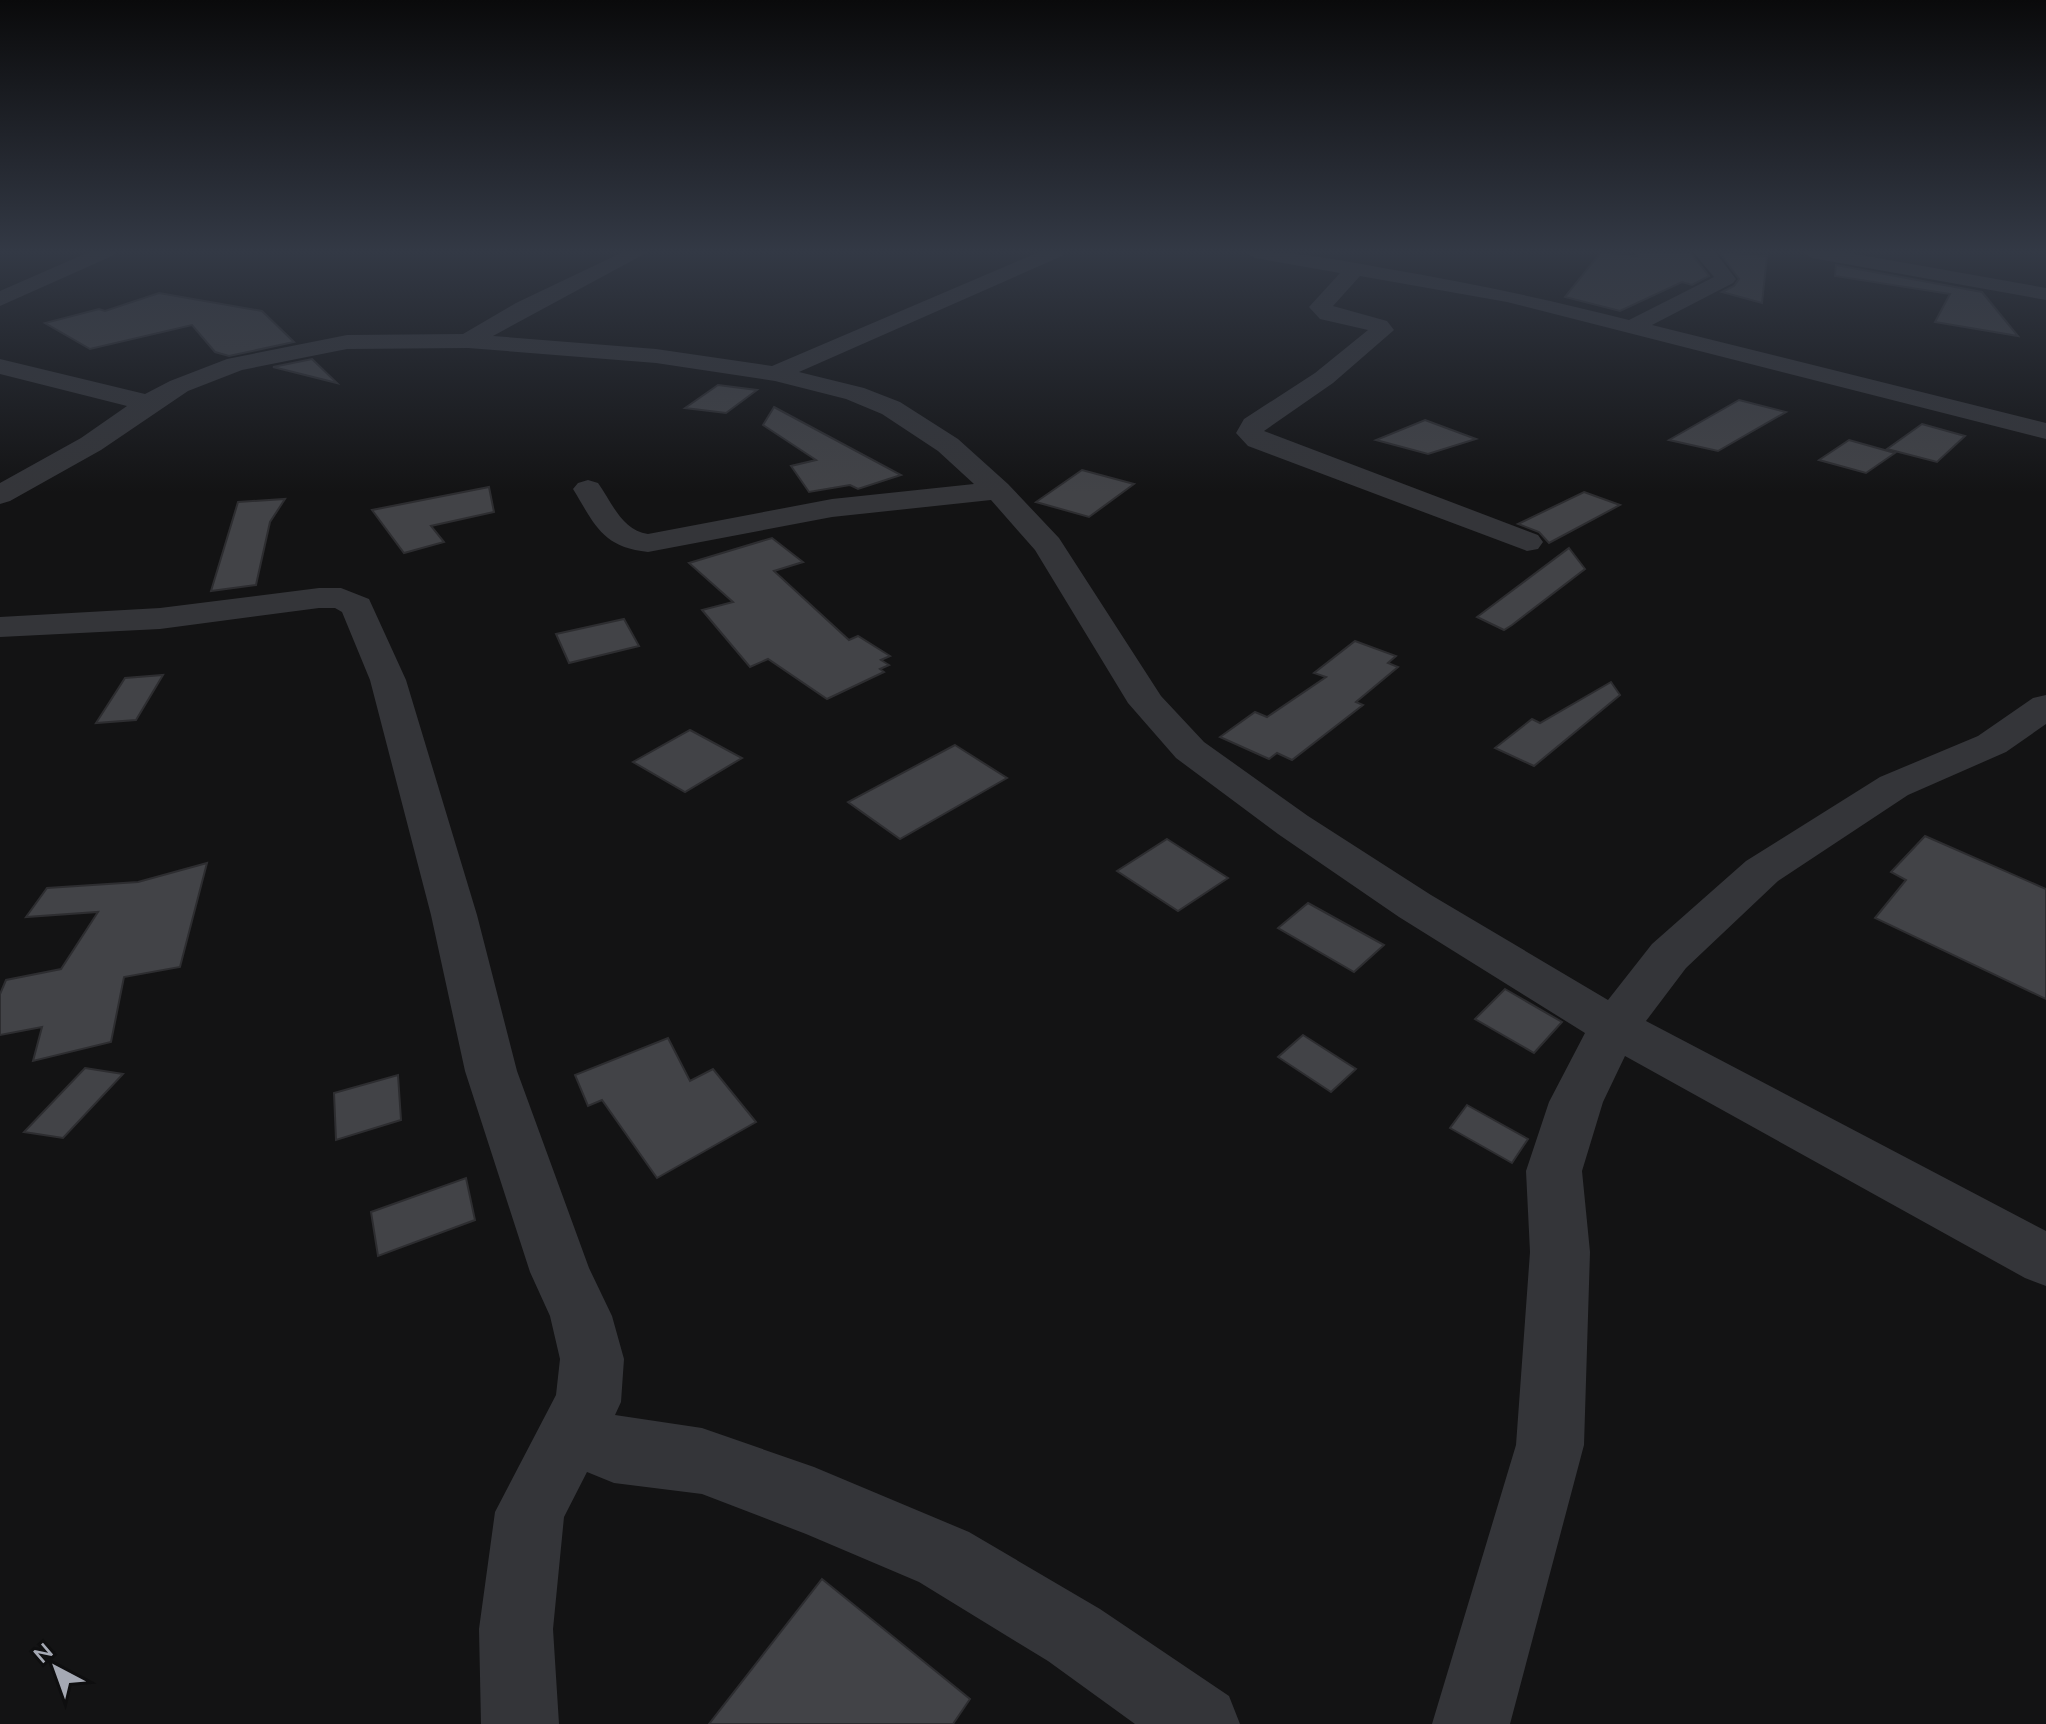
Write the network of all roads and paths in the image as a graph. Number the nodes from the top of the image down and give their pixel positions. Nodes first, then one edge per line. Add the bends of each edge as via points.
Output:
1 (483, 332) edge
2 (870, 332) edge
3 (1380, 332) edge
4 (1654, 332) edge
5 (468, 341) junction
6 (0, 366) edge
7 (775, 374) junction
8 (149, 403) junction
9 (2046, 431) edge
10 (588, 489) dead end
11 (998, 490) junction
12 (0, 495) edge
13 (1527, 542) dead end
14 (0, 627) edge
15 (2046, 706) edge
16 (1614, 1027) junction
17 (2046, 1260) edge
18 (573, 1429) junction
19 (520, 1724) edge
20 (1201, 1724) edge
21 (1471, 1724) edge

1 - 5 street
2 - 7 street
3 - 13 street via 1253,425 1250,433
4 - 9 street
5 - 7 street via 641,354
5 - 8 street via 347,342 268,356 206,375
6 - 8 street
7 - 11 street via 855,393 891,408 948,445
8 - 12 street via 91,444
10 - 11 street via 618,535 648,543 832,508
11 - 16 street via 1048,545 1147,703 1190,750 1415,906
14 - 18 street via 169,619 319,598 341,598 357,606 392,696 454,915 491,1071 560,1272 581,1316 592,1359 588,1402
15 - 16 street via 1992,744 1894,786 1762,871 1669,956
16 - 17 street
16 - 21 street via 1576,1102 1554,1171 1560,1252 1550,1445
18 - 19 street via 530,1512 516,1629
18 - 20 street via 614,1450 702,1461 944,1557 1074,1635

